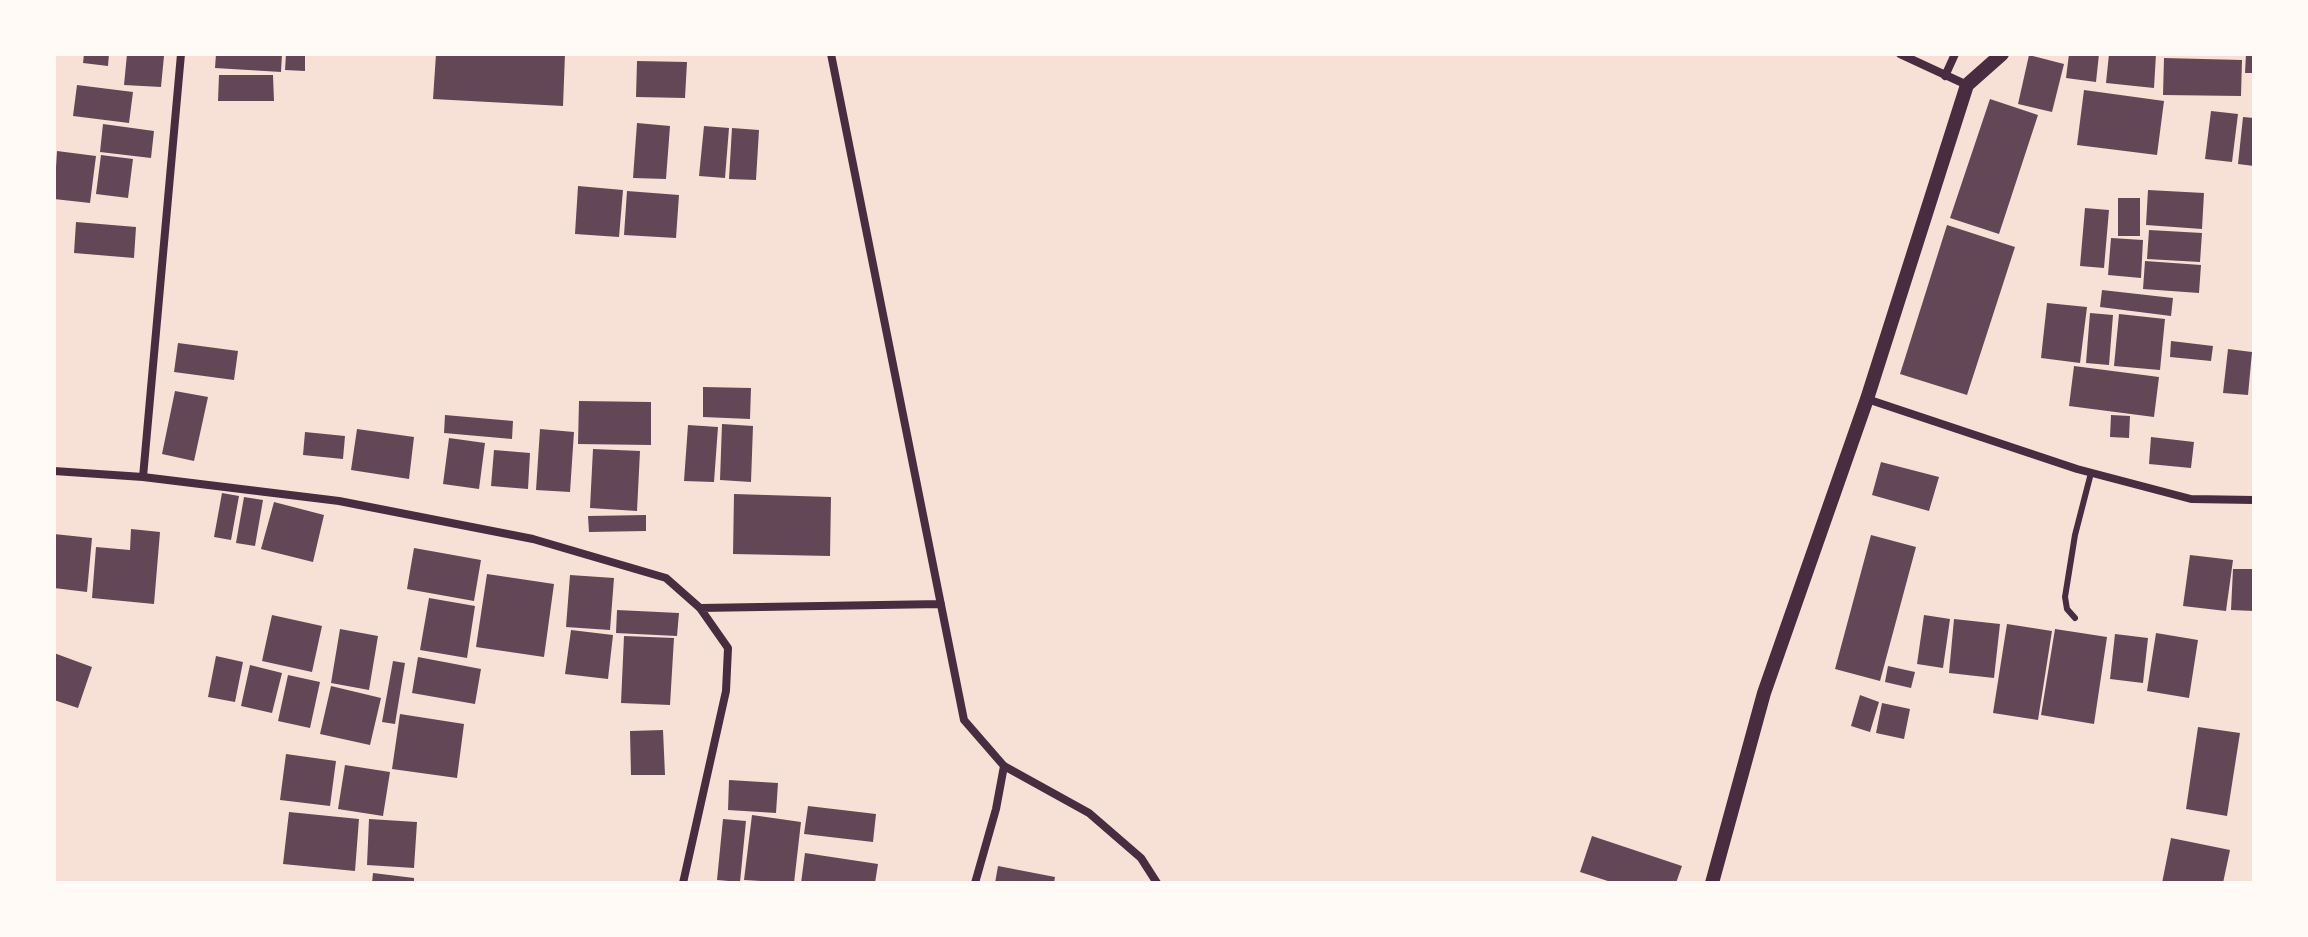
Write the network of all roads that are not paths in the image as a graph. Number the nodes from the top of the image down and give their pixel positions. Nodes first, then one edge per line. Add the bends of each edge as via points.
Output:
1 (181, 54) edge
2 (831, 54) edge
3 (1900, 54) edge
4 (1955, 54) edge
5 (2002, 54) edge
6 (1945, 76) junction
7 (1967, 85) junction
8 (1867, 399) junction
9 (54, 471) edge
10 (2091, 473) junction
11 (143, 477) junction
12 (2254, 500) edge
13 (941, 604) junction
14 (700, 608) junction
15 (2075, 618) dead end
16 (1004, 766) junction
17 (683, 883) edge
18 (975, 883) edge
19 (1157, 883) edge
20 (1712, 883) edge

1 - 11 street
2 - 13 street
3 - 6 street
4 - 6 street
5 - 7 street
6 - 7 street
7 - 8 street
8 - 10 street
8 - 20 street via 1764,693
9 - 11 street
10 - 12 street via 2191,499
10 - 15 lane via 2065,597
11 - 14 street via 339,501 533,539 666,578
13 - 14 street
13 - 16 street via 964,720
14 - 17 street via 728,648 726,691
16 - 18 street
16 - 19 street via 1089,813 1141,858

